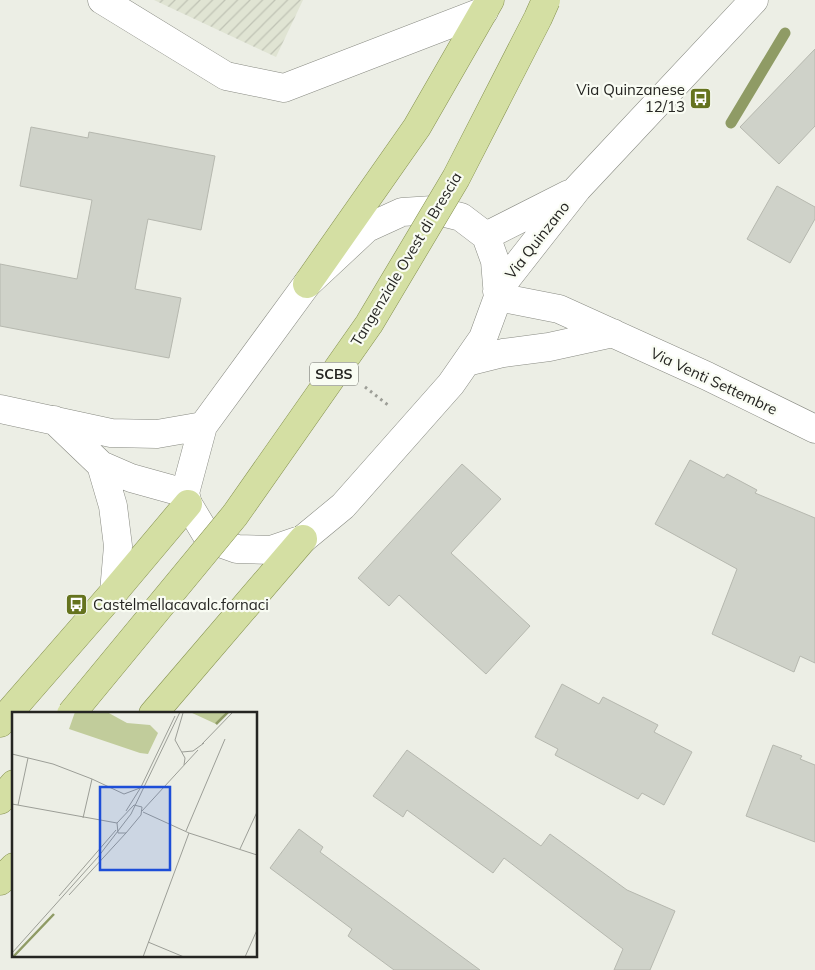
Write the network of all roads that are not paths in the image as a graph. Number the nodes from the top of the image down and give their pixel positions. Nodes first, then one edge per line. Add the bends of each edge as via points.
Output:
1 (102, 0) edge
2 (546, 0) edge
3 (754, 0) edge
4 (487, 6) edge
5 (577, 189) junction
6 (486, 236) junction
7 (307, 284) junction
8 (498, 294) junction
9 (613, 333) junction
10 (466, 362) junction
11 (0, 409) edge
12 (54, 420) junction
13 (202, 426) junction
14 (815, 430) edge
15 (101, 465) junction
16 (186, 499) junction
17 (303, 539) junction
18 (114, 592) junction
19 (73, 712) edge
20 (155, 712) edge
21 (0, 723) edge
22 (12, 786) edge
23 (0, 800) edge
24 (12, 868) edge
25 (0, 881) edge

1 - 4 street via 226,76 284,88
2 - 19 main road, Tangenziale Ovest di Brescia / SCBS, bridge via 456,178 369,324 235,515
3 - 5 street, Via Quinzano
4 - 7 main road via 417,127
5 - 6 street, Via Quinzano
5 - 8 street, Via Quinzano
6 - 7 street via 461,217 433,210 402,212 367,228
6 - 8 street via 495,261
7 - 13 street
8 - 9 street, Via Venti Settembre via 559,309
8 - 10 street via 483,338
9 - 10 street
9 - 14 street, Via Venti Settembre
10 - 17 street via 451,384 343,506
11 - 12 street
12 - 13 street via 111,432 157,434
12 - 15 street
13 - 16 street
15 - 16 street
15 - 18 street via 114,506 118,546
16 - 17 street via 209,539 237,549 271,550
16 - 18 main road
17 - 20 main road
18 - 21 main road
22 - 23 main road
24 - 25 main road

